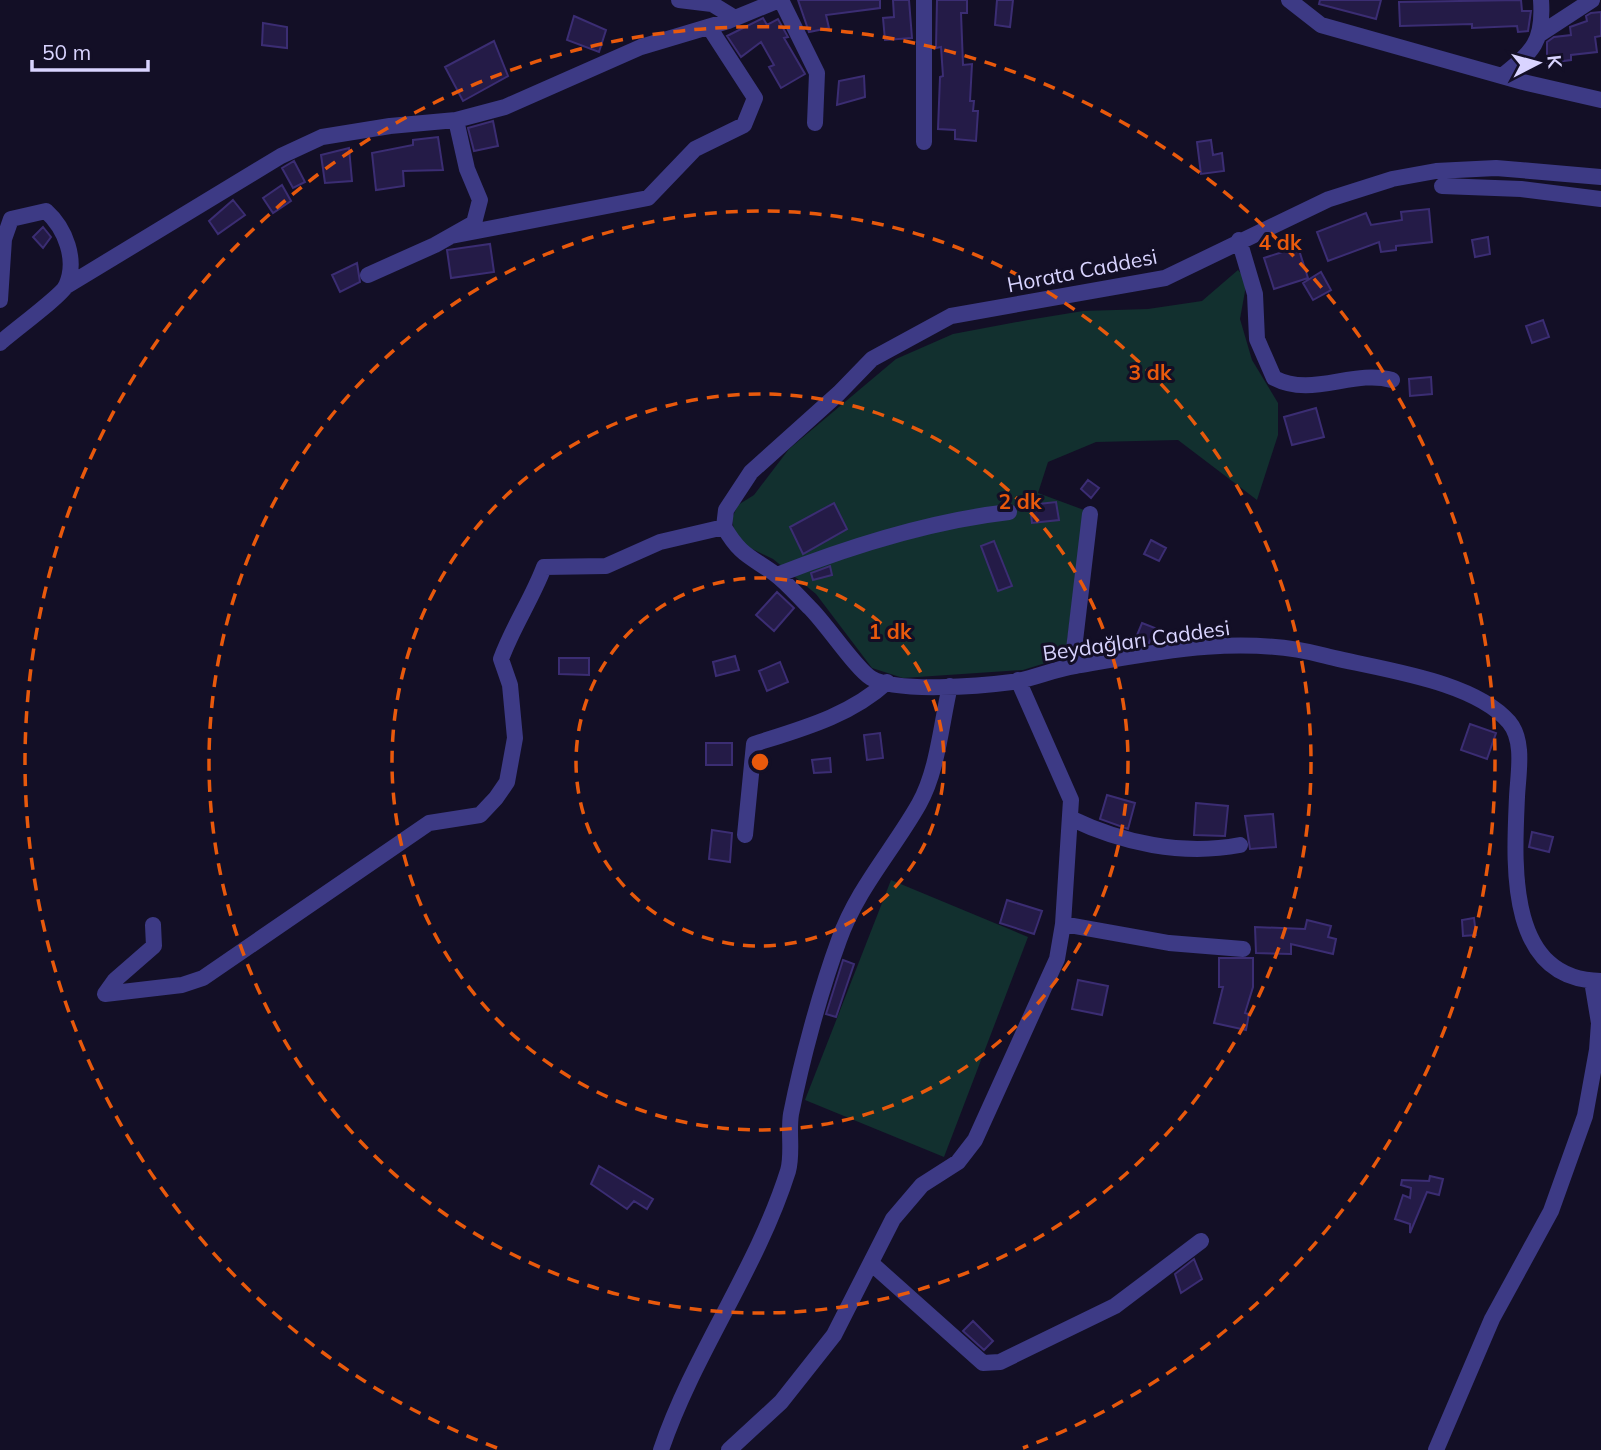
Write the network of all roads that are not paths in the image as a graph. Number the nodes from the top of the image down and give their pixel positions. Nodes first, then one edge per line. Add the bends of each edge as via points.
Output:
1 (678, 0) edge
2 (780, 0) edge
3 (924, 0) edge
4 (1289, 0) edge
5 (1541, 0) edge
6 (1592, 0) edge
7 (735, 18) junction
8 (709, 27) junction
9 (1540, 34) junction
10 (1502, 76) junction
11 (1601, 100) edge
12 (456, 120) junction
13 (815, 123) dead end
14 (924, 142) dead end
15 (1601, 177) edge
16 (1441, 186) dead end
17 (1601, 199) edge
18 (451, 236) junction
19 (1239, 240) junction
20 (368, 275) dead end
21 (65, 287) junction
22 (0, 300) edge
23 (0, 343) edge
24 (1392, 380) dead end
25 (1009, 512) dead end
26 (1090, 514) dead end
27 (724, 527) junction
28 (777, 575) junction
29 (1072, 666) junction
30 (1018, 680) junction
31 (887, 682) junction
32 (950, 687) junction
33 (1070, 818) junction
34 (745, 835) dead end
35 (1240, 845) dead end
36 (1063, 924) junction
37 (153, 925) dead end
38 (1243, 949) dead end
39 (1597, 981) edge
40 (1201, 1241) dead end
41 (871, 1263) junction
42 (661, 1450) edge
43 (729, 1450) edge
44 (1436, 1450) edge

1 - 7 street via 712,4
2 - 7 street
2 - 13 street via 817,73
3 - 14 street
4 - 10 street via 1321,24
5 - 9 street
6 - 9 street
7 - 8 street
8 - 12 street via 641,47 505,107
8 - 18 street via 755,98 744,125 695,149 648,198
9 - 10 street via 1532,51
10 - 11 street
12 - 18 street via 467,169 480,200 474,223
12 - 21 street via 322,137 281,156
15 - 19 street, Horata Caddesi via 1496,168 1392,179 1329,199
16 - 17 street
18 - 20 street
19 - 24 street via 1255,294 1257,338 1274,378 1303,386 1366,378
19 - 27 street, Horata Caddesi via 1165,278 951,316 872,359 751,472 726,510
21 - 22 street via 67,237 47,211 27,214 11,219 4,239
21 - 23 street
25 - 28 street via 956,518
26 - 29 street
27 - 28 street, Beydağları Caddesi via 737,549
27 - 37 street via 660,542 606,566 544,567 501,659 510,685 515,738 507,782 480,815 429,823 203,978 182,985 105,994 154,946
28 - 31 street, Beydağları Caddesi via 871,678
29 - 30 street, Beydağları Caddesi
29 - 39 street, Beydağları Caddesi via 1217,646 1296,648 1451,688 1492,706 1511,725 1519,751 1515,845 1527,931 1544,962 1564,973
30 - 32 street, Beydağları Caddesi
30 - 33 street via 1071,800
31 - 32 street, Beydağları Caddesi
31 - 34 street via 872,696 820,724 754,744
32 - 42 street via 930,778 919,803 874,869 839,939 796,1091 788,1129 789,1167 769,1224 676,1405
33 - 35 street via 1141,844
33 - 36 street
36 - 38 street via 1169,943
36 - 41 street via 1057,960 975,1140 958,1162 922,1185 893,1219
39 - 44 street via 1597,1050 1585,1116 1550,1211 1492,1319
40 - 41 street via 1115,1306 1000,1362 983,1363
41 - 43 street via 834,1335 810,1367 781,1402

